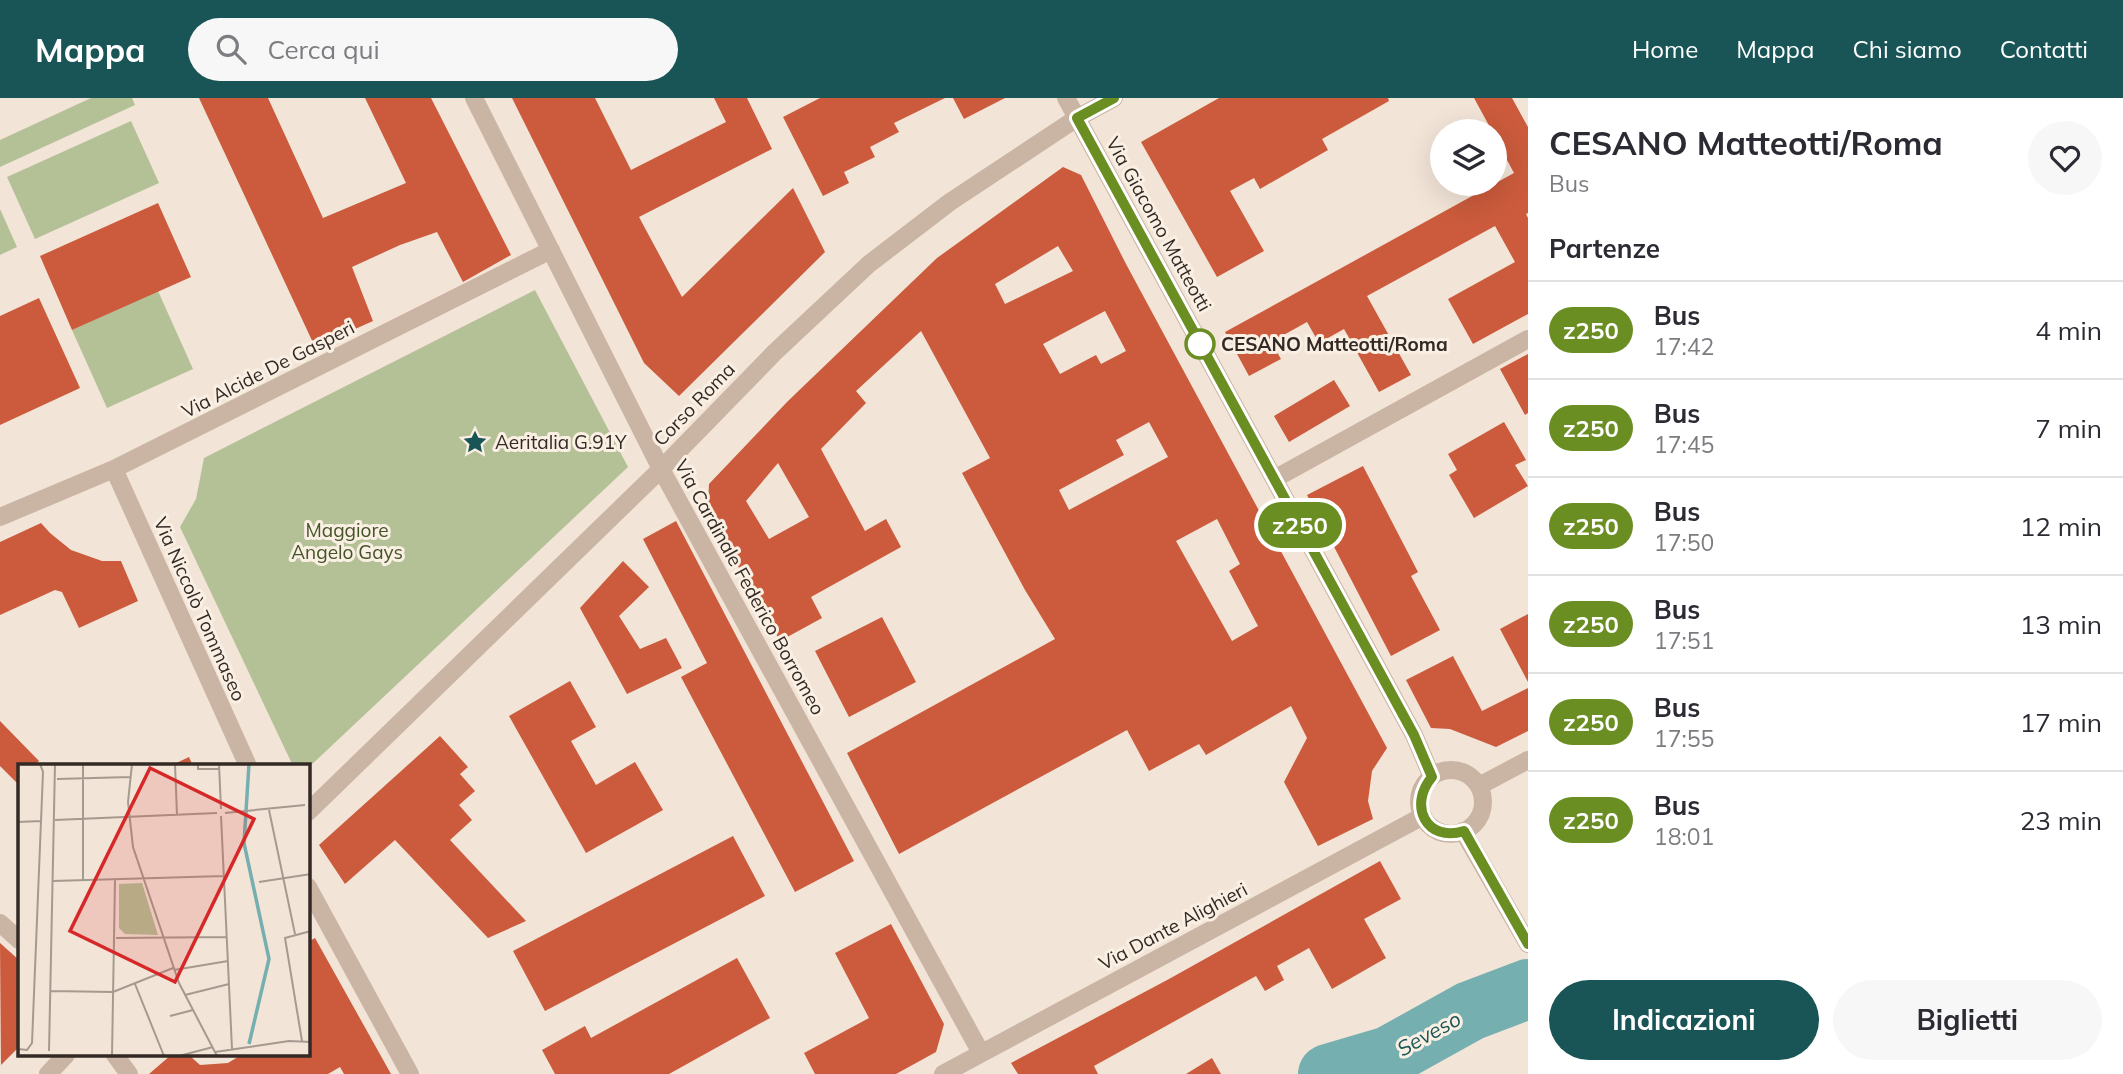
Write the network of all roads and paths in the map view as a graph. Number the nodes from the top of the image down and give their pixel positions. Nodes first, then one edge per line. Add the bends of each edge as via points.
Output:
1 (474, 98) edge
2 (1066, 98) edge
3 (1114, 98) edge
4 (1077, 118) junction
5 (551, 250) junction
6 (1528, 339) edge
7 (114, 469) junction
8 (661, 469) junction
9 (1274, 479) junction
10 (0, 517) edge
11 (1528, 760) edge
12 (247, 764) edge
13 (1432, 777) junction
14 (1479, 786) junction
15 (310, 810) edge
16 (1423, 816) junction
17 (1464, 831) junction
18 (310, 891) edge
19 (0, 923) edge
20 (18, 939) edge
21 (1528, 944) edge
22 (981, 1053) junction
23 (65, 1056) edge
24 (116, 1056) edge
25 (48, 1074) edge
26 (129, 1074) edge
27 (410, 1074) edge
28 (943, 1074) edge

1 - 5 street, Via Cardinale Federico Borromeo
2 - 4 street, Via Giacomo Matteotti
3 - 4 street, Corso Roma
4 - 8 street, Corso Roma via 950,202 869,264
4 - 9 street, Via Giacomo Matteotti
5 - 7 street, Via Alcide De Gasperi
5 - 8 street, Via Cardinale Federico Borromeo
6 - 9 street
7 - 10 street, Via Alcide De Gasperi
7 - 12 street, Via Niccolò Tommaseo
8 - 15 street, Corso Roma
8 - 22 street, Via Cardinale Federico Borromeo
9 - 13 street, Via Giacomo Matteotti via 1414,735
11 - 14 street
13 - 14 street via 1461,772
13 - 16 street via 1420,795
14 - 17 street via 1481,813
16 - 17 street via 1438,831
16 - 22 street, Via Dante Alighieri
17 - 21 street
18 - 27 street
19 - 20 street
22 - 28 street, Via Dante Alighieri
23 - 25 street
24 - 26 street

